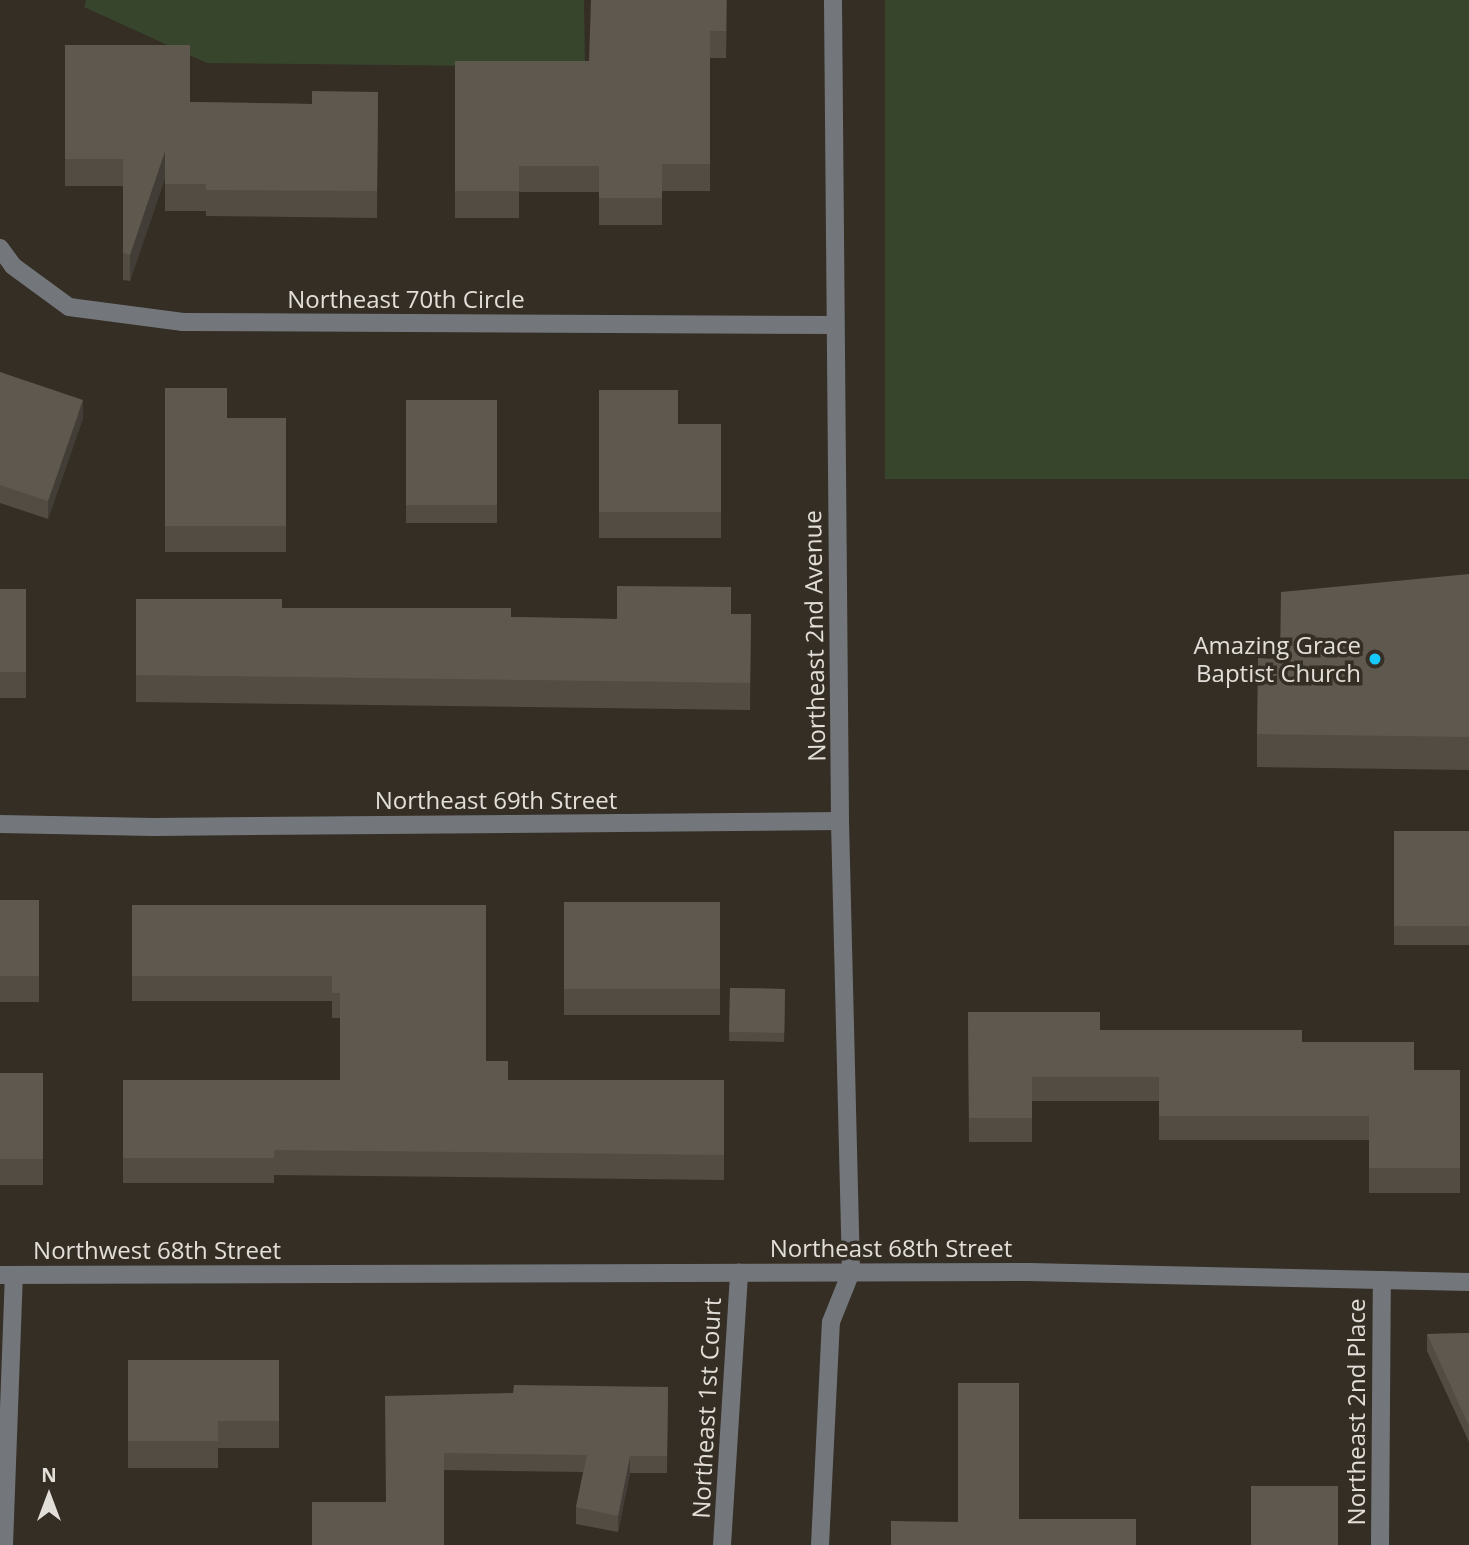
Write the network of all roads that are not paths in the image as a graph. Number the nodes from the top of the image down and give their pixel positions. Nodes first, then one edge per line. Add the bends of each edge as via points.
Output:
1 (832, 0) edge
2 (0, 248) edge
3 (835, 325) junction
4 (841, 821) junction
5 (0, 824) edge
6 (851, 1272) junction
7 (739, 1273) junction
8 (313, 1274) joint
9 (7, 1275) edge
10 (1381, 1280) junction
11 (1469, 1282) edge
12 (4, 1545) edge
13 (722, 1545) edge
14 (820, 1545) edge
15 (1380, 1545) edge

1 - 3 street, Northeast 2nd Avenue
2 - 3 street, Northeast 70th Circle via 13,266 69,307 183,322
3 - 4 street, Northeast 2nd Avenue
4 - 5 street, Northeast 69th Street via 153,827
4 - 6 street, Northeast 2nd Avenue
6 - 7 street, Northeast 68th Street
6 - 10 street, Northeast 68th Street
6 - 14 street via 831,1322
7 - 8 street, Northeast 68th Street
7 - 13 street, Northeast 1st Court
8 - 9 street, Northwest 68th Street
9 - 12 street
10 - 11 street, Northeast 68th Street
10 - 15 street, Northeast 2nd Place

